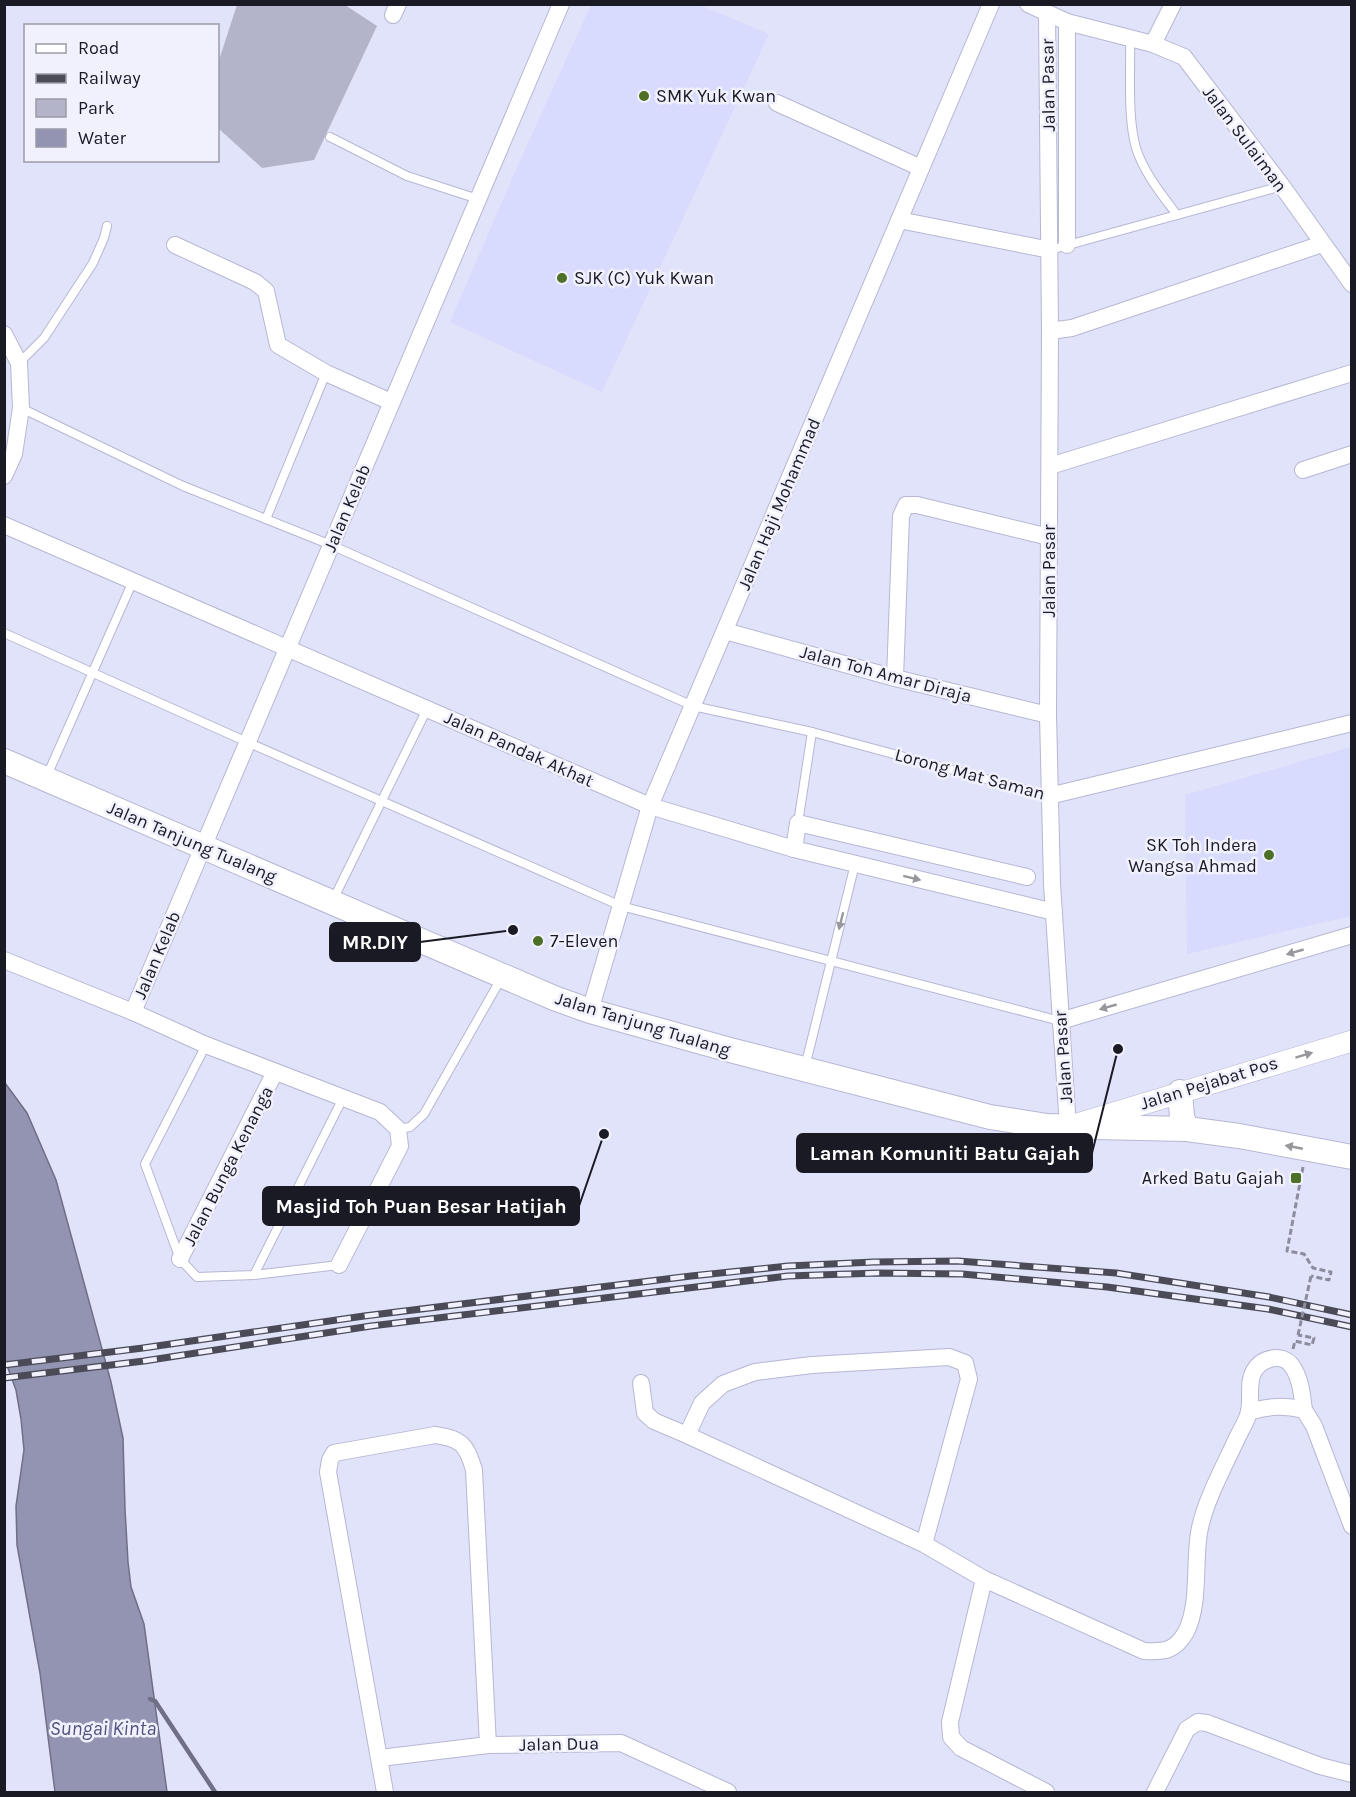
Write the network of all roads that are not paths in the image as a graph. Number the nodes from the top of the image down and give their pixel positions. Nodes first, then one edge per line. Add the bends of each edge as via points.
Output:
1 (561, 4) edge
2 (991, 4) edge
3 (1028, 4) edge
4 (1173, 4) edge
5 (1047, 14) junction
6 (1067, 22) junction
7 (1130, 37) junction
8 (1154, 44) junction
9 (777, 103) dead end
10 (330, 137) dead end
11 (921, 168) junction
12 (1282, 186) junction
13 (478, 199) junction
14 (1177, 215) junction
15 (899, 220) junction
16 (107, 226) dead end
17 (1322, 244) junction
18 (175, 245) dead end
19 (1067, 245) junction
20 (1050, 250) junction
21 (1352, 284) edge
22 (1050, 331) junction
23 (4, 334) edge
24 (19, 363) junction
25 (326, 373) junction
26 (1352, 373) edge
27 (391, 402) junction
28 (21, 408) junction
29 (1352, 454) edge
30 (1050, 466) junction
31 (1303, 470) dead end
32 (4, 476) edge
33 (266, 519) junction
34 (4, 525) edge
35 (1049, 537) junction
36 (331, 545) junction
37 (134, 581) junction
38 (725, 632) junction
39 (4, 633) edge
40 (287, 648) junction
41 (93, 673) junction
42 (895, 678) junction
43 (693, 706) junction
44 (427, 709) junction
45 (1048, 716) junction
46 (1352, 723) edge
47 (812, 732) junction
48 (247, 742) junction
49 (4, 761) edge
50 (46, 779) junction
51 (1049, 796) junction
52 (381, 801) junction
53 (650, 806) junction
54 (798, 823) junction
55 (203, 847) junction
56 (794, 849) junction
57 (855, 864) junction
58 (996, 870) junction
59 (1027, 877) dead end
60 (990, 897) junction
61 (332, 902) junction
62 (621, 906) junction
63 (1054, 912) junction
64 (1352, 935) edge
65 (4, 960) edge
66 (832, 961) junction
67 (503, 976) junction
68 (590, 1011) junction
69 (133, 1012) junction
70 (1060, 1021) junction
71 (1352, 1041) edge
72 (206, 1046) junction
73 (805, 1070) junction
74 (275, 1072) junction
75 (1180, 1092) junction
76 (343, 1098) junction
77 (1068, 1127) junction
78 (398, 1129) junction
79 (1186, 1129) junction
80 (1352, 1157) edge
81 (180, 1259) junction
82 (339, 1265) joint
83 (255, 1275) junction
84 (641, 1383) dead end
85 (1304, 1410) junction
86 (1249, 1412) junction
87 (687, 1435) junction
88 (1352, 1526) edge
89 (924, 1544) junction
90 (984, 1579) junction
91 (488, 1745) junction
92 (380, 1758) junction
93 (1352, 1774) edge
94 (385, 1792) edge
95 (728, 1792) edge
96 (1046, 1792) edge
97 (1155, 1792) edge

1 - 13 street, Jalan Kelab
2 - 11 street, Jalan Haji Mohammad
3 - 5 street, Jalan Sulaiman
4 - 8 street
5 - 6 street, Jalan Sulaiman
5 - 20 street, Jalan Pasar
6 - 7 street, Jalan Sulaiman
6 - 19 street
7 - 8 street, Jalan Sulaiman
7 - 14 lane via 1131,124 1136,150 1152,182
8 - 12 street, Jalan Sulaiman via 1184,57
9 - 11 street
10 - 13 lane via 407,176
11 - 15 street, Jalan Haji Mohammad
12 - 14 lane
12 - 17 street, Jalan Sulaiman
13 - 27 street, Jalan Kelab
14 - 19 lane
15 - 20 street
15 - 38 street, Jalan Haji Mohammad
16 - 24 lane via 93,263 44,338
17 - 21 street, Jalan Sulaiman
17 - 22 street via 1072,328
18 - 25 street via 255,282 266,291 278,345
19 - 20 lane
20 - 22 street, Jalan Pasar
22 - 30 street, Jalan Pasar
23 - 24 street
24 - 28 street
25 - 27 street
25 - 33 lane
26 - 30 street
27 - 36 street, Jalan Kelab
28 - 32 street via 14,454
28 - 33 lane, Lorong Mat Saman via 183,486
29 - 31 street
30 - 35 street, Jalan Pasar
33 - 36 lane, Lorong Mat Saman
34 - 37 street, Jalan Pandak Akhat
35 - 42 street via 906,505 901,516
35 - 45 street, Jalan Pasar
36 - 40 street, Jalan Kelab
36 - 43 lane, Lorong Mat Saman
37 - 40 street, Jalan Pandak Akhat
37 - 41 lane
38 - 42 street, Jalan Toh Amar Diraja
38 - 43 street, Jalan Haji Mohammad
39 - 41 lane
40 - 44 street, Jalan Pandak Akhat
40 - 48 street, Jalan Kelab
41 - 48 lane
41 - 50 lane
42 - 45 street, Jalan Toh Amar Diraja
43 - 47 lane, Lorong Mat Saman
43 - 53 street, Jalan Haji Mohammad
44 - 52 lane
44 - 53 street, Jalan Pandak Akhat
45 - 51 street, Jalan Pasar
46 - 51 street, Lorong Mat Saman
47 - 51 lane, Lorong Mat Saman
47 - 54 lane
48 - 52 lane
48 - 55 street, Jalan Kelab
49 - 50 main road, Jalan Tanjung Tualang
50 - 55 main road, Jalan Tanjung Tualang
51 - 63 street, Jalan Pasar
52 - 61 lane
52 - 62 lane
53 - 56 street, Jalan Pandak Akhat
53 - 62 street, Jalan Haji Mohammad
54 - 56 street
54 - 58 street
55 - 61 main road, Jalan Tanjung Tualang
55 - 69 street, Jalan Kelab
56 - 57 street, Jalan Pandak Akhat
57 -> 60 street, Jalan Pandak Akhat
57 -> 66 lane
58 - 59 street
58 - 60 street
60 - 63 street, Jalan Pandak Akhat
61 - 67 main road, Jalan Tanjung Tualang
62 - 66 lane
62 - 68 street, Jalan Haji Mohammad
63 - 70 street, Jalan Pasar
64 -> 70 street
65 - 69 street, Jalan Bunga Kenanga
66 - 70 lane
66 - 73 lane
67 - 68 main road, Jalan Tanjung Tualang
67 - 78 lane via 424,1114 410,1127
68 - 73 main road, Jalan Tanjung Tualang
69 - 72 street, Jalan Bunga Kenanga
70 - 77 street, Jalan Pasar
75 -> 71 street, Jalan Pejabat Pos
72 - 74 street, Jalan Bunga Kenanga
72 - 81 lane via 145,1164
73 - 77 main road, Jalan Tanjung Tualang via 990,1117
74 - 76 street, Jalan Bunga Kenanga
74 - 81 street, Jalan Bunga Kenanga
75 - 77 street, Jalan Pejabat Pos
75 - 79 main road
76 - 78 street, Jalan Bunga Kenanga via 380,1112
76 - 83 lane
77 - 79 main road, Jalan Tanjung Tualang
78 - 82 street via 400,1146
80 -> 79 main road, Jalan Tanjung Tualang
81 - 83 lane via 197,1277
82 - 83 lane
84 - 87 street via 645,1413
85 - 86 street via 1271,1406
85 - 86 street via 1296,1372 1289,1362 1279,1358 1265,1360 1254,1370
85 - 88 street via 1314,1426
86 - 90 street via 1207,1506 1199,1532 1194,1604 1187,1630 1175,1647 1160,1652 1144,1651
87 - 89 street
87 - 89 street via 702,1403 723,1384 755,1372 949,1357 965,1363 969,1379
89 - 90 street
90 - 96 street via 950,1722 951,1737 961,1748
91 - 92 street, Jalan Dua
91 - 92 street via 474,1470 462,1444 435,1435 334,1453 330,1460 328,1472
91 - 95 street, Jalan Dua via 621,1743
92 - 94 street
93 - 97 street via 1198,1722 1187,1729

